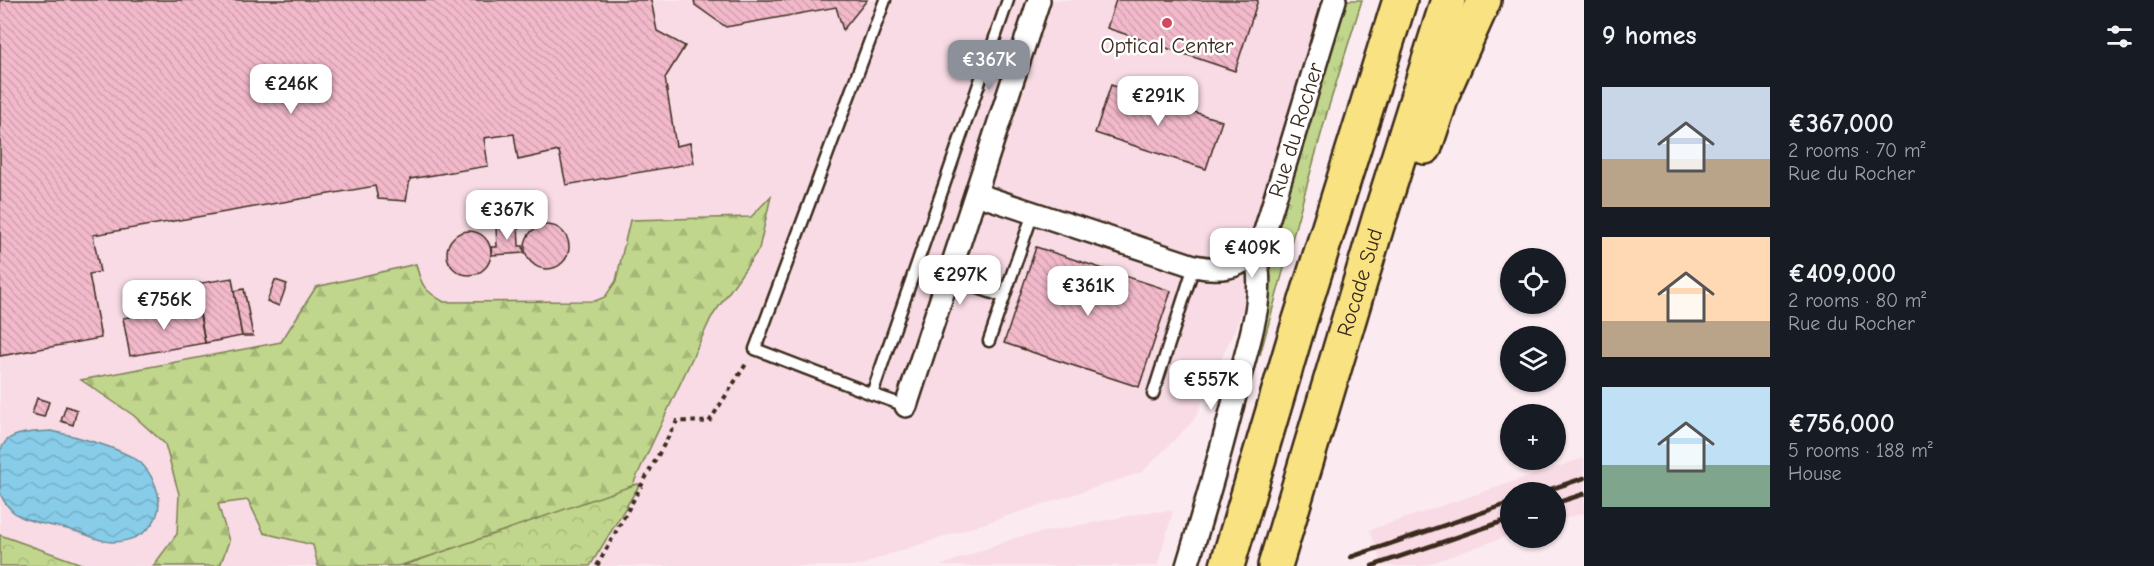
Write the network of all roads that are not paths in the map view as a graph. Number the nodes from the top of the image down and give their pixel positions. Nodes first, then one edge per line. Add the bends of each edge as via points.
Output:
1 (885, 0) edge
2 (1008, 0) edge
3 (1039, 0) edge
4 (1335, 0) edge
5 (1400, 0) edge
6 (1448, 0) edge
7 (1484, 0) edge
8 (976, 194) junction
9 (1033, 213) junction
10 (1379, 219) junction
11 (1255, 253) junction
12 (1194, 266) junction
13 (949, 278) junction
14 (1004, 297) junction
15 (989, 341) dead end
16 (872, 394) junction
17 (1153, 394) dead end
18 (906, 406) joint
19 (1187, 566) edge
20 (1227, 566) edge
21 (1275, 566) edge

1 - 16 lane via 755,349
2 - 16 lane
3 - 8 street
4 - 11 street, Rue du Rocher via 1266,231
5 - 20 highway, Rocade Sud
6 - 10 highway, Rocade Sud
7 - 10 highway via 1445,87 1420,163
8 - 9 street
8 - 13 street
9 - 12 street
9 - 14 lane
10 - 21 highway, Rocade Sud
11 - 12 street via 1226,268
11 - 19 street via 1256,313
12 - 17 lane
13 - 14 lane
13 - 18 street
14 - 15 lane
16 - 18 lane

